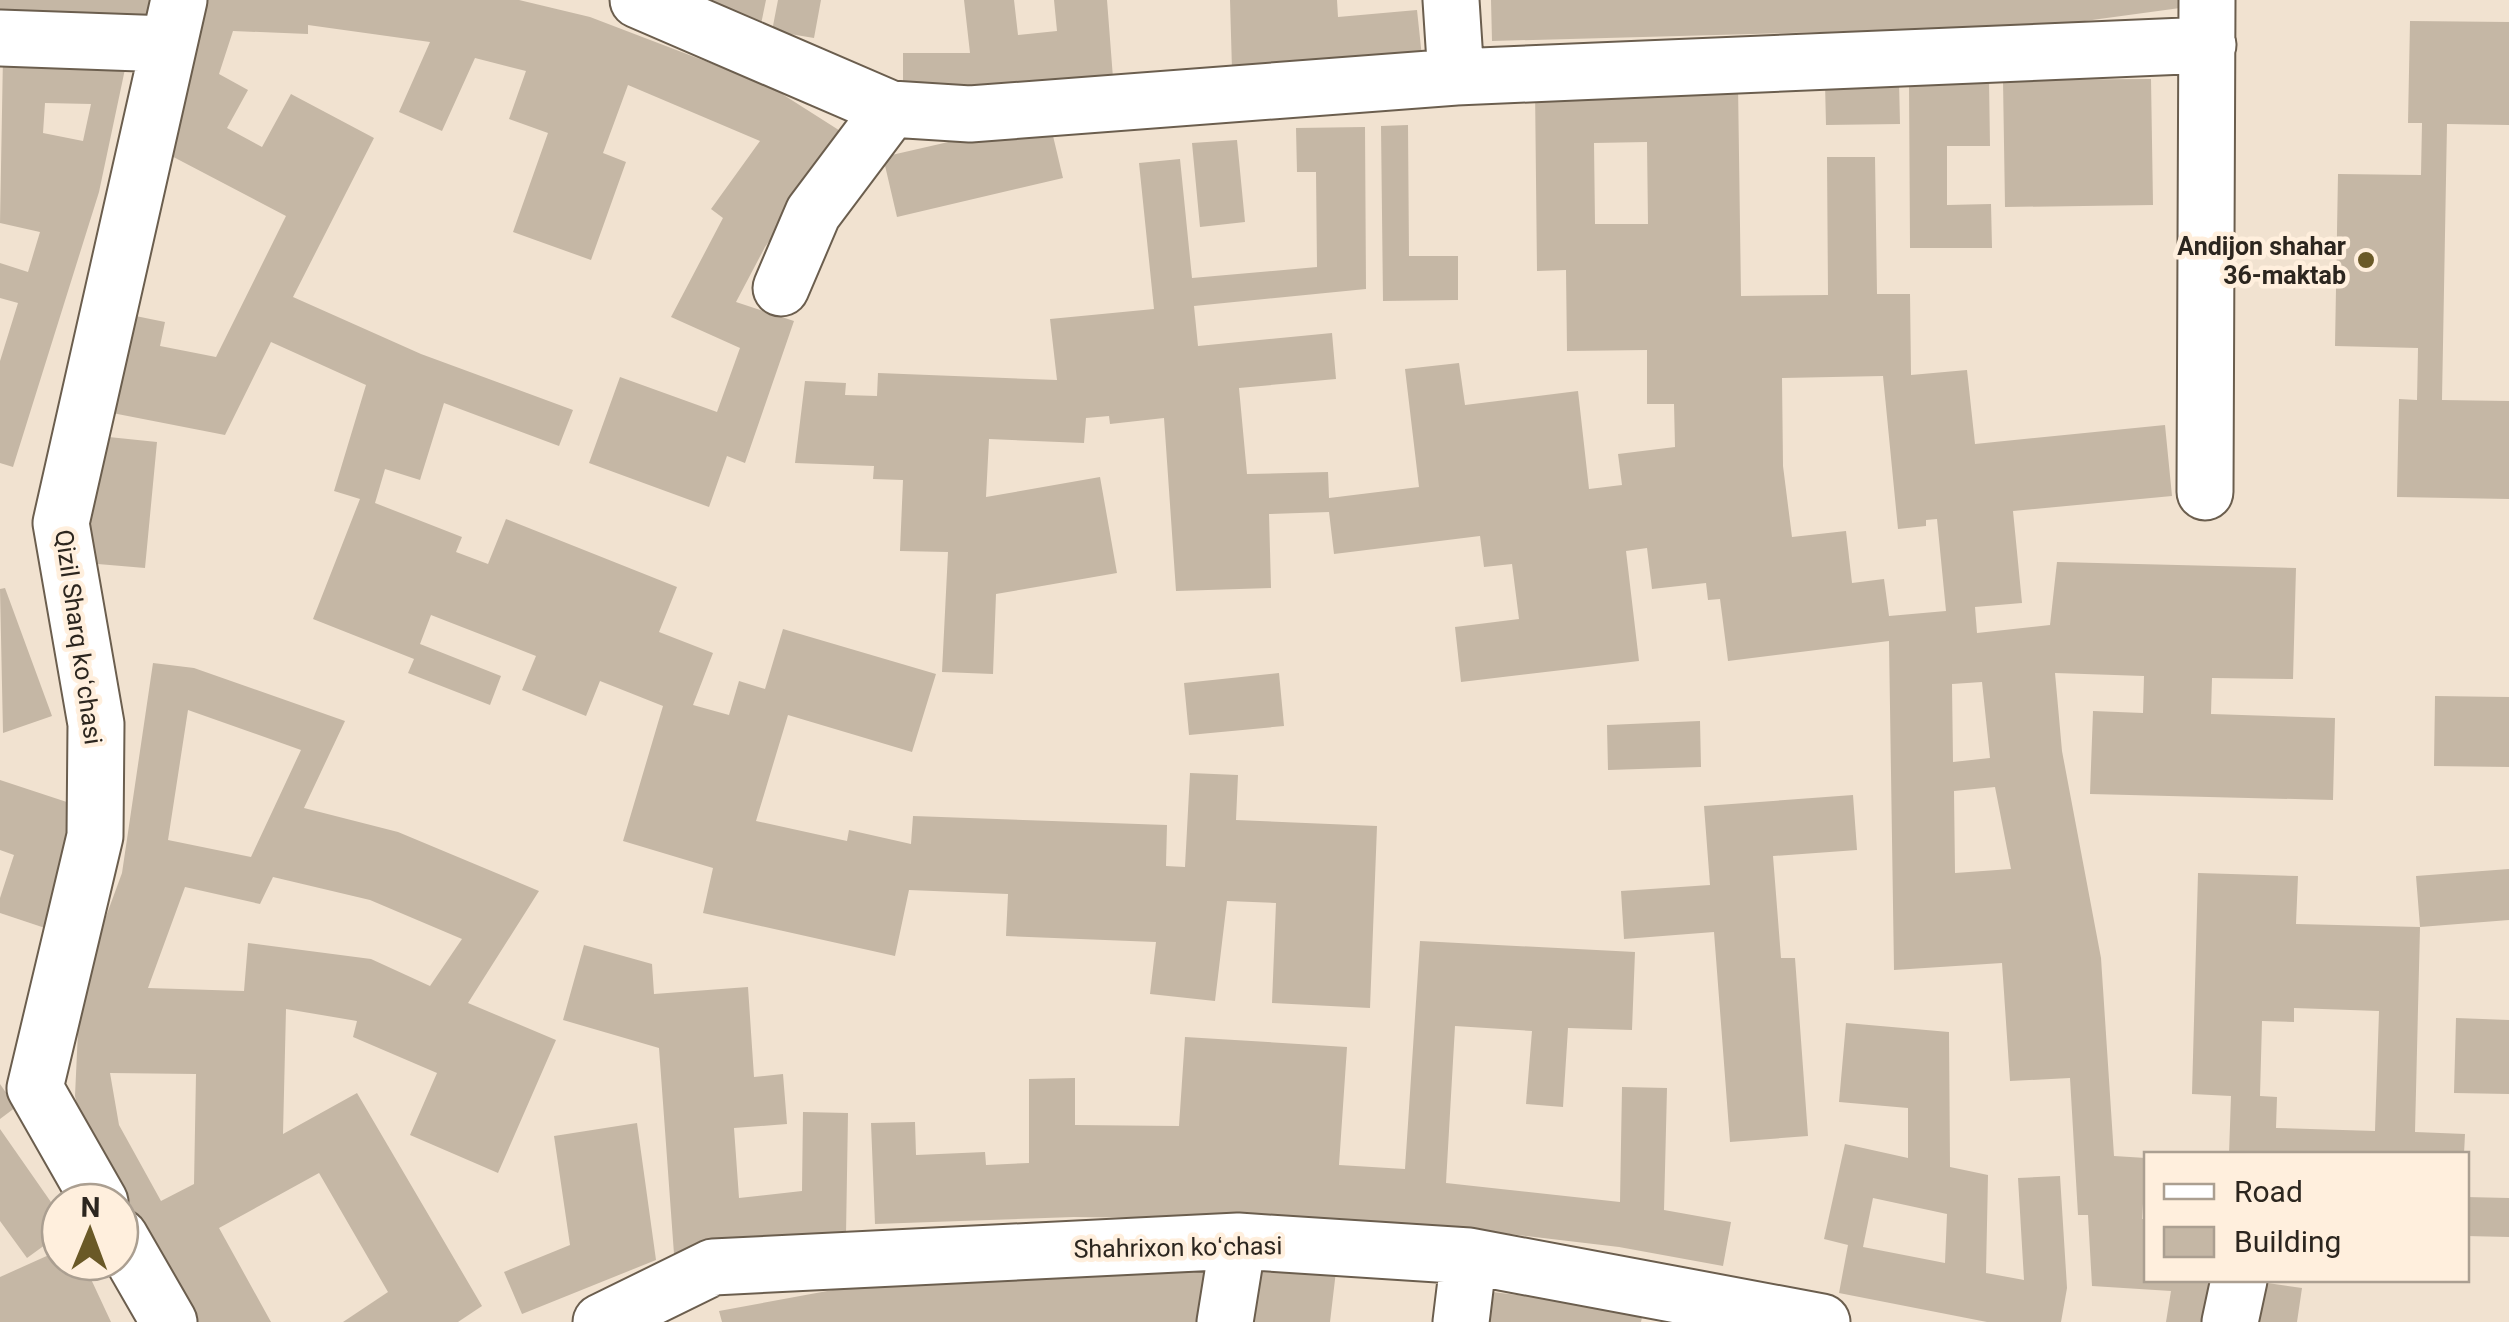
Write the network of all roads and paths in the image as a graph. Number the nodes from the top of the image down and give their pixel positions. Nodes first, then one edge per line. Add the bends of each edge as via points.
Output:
1 (638, 0) edge
2 (1451, 0) edge
3 (174, 22) edge
4 (2207, 22) edge
5 (0, 38) edge
6 (1456, 77) junction
7 (890, 109) junction
8 (781, 288) dead end
9 (2204, 492) dead end
10 (89, 1182) edge
11 (1238, 1241) junction
12 (1468, 1256) junction
13 (140, 1272) edge
14 (2238, 1282) edge
15 (1804, 1321) edge
16 (169, 1322) edge
17 (601, 1322) edge
18 (1225, 1322) edge
19 (1461, 1322) edge
20 (2230, 1322) edge

1 - 7 street
2 - 6 street
3 - 5 street
3 - 10 street, Qizil Sharq koʻchasi via 62,523 96,724 94,836 35,1088
4 - 6 street
4 - 9 street
6 - 7 street via 970,114
7 - 8 street via 813,213
11 - 12 street, Shahrixon koʻchasi
11 - 17 street, Shahrixon koʻchasi via 713,1267
11 - 18 street
12 - 15 street, Shahrixon koʻchasi
12 - 19 street
13 - 16 street
14 - 20 street

